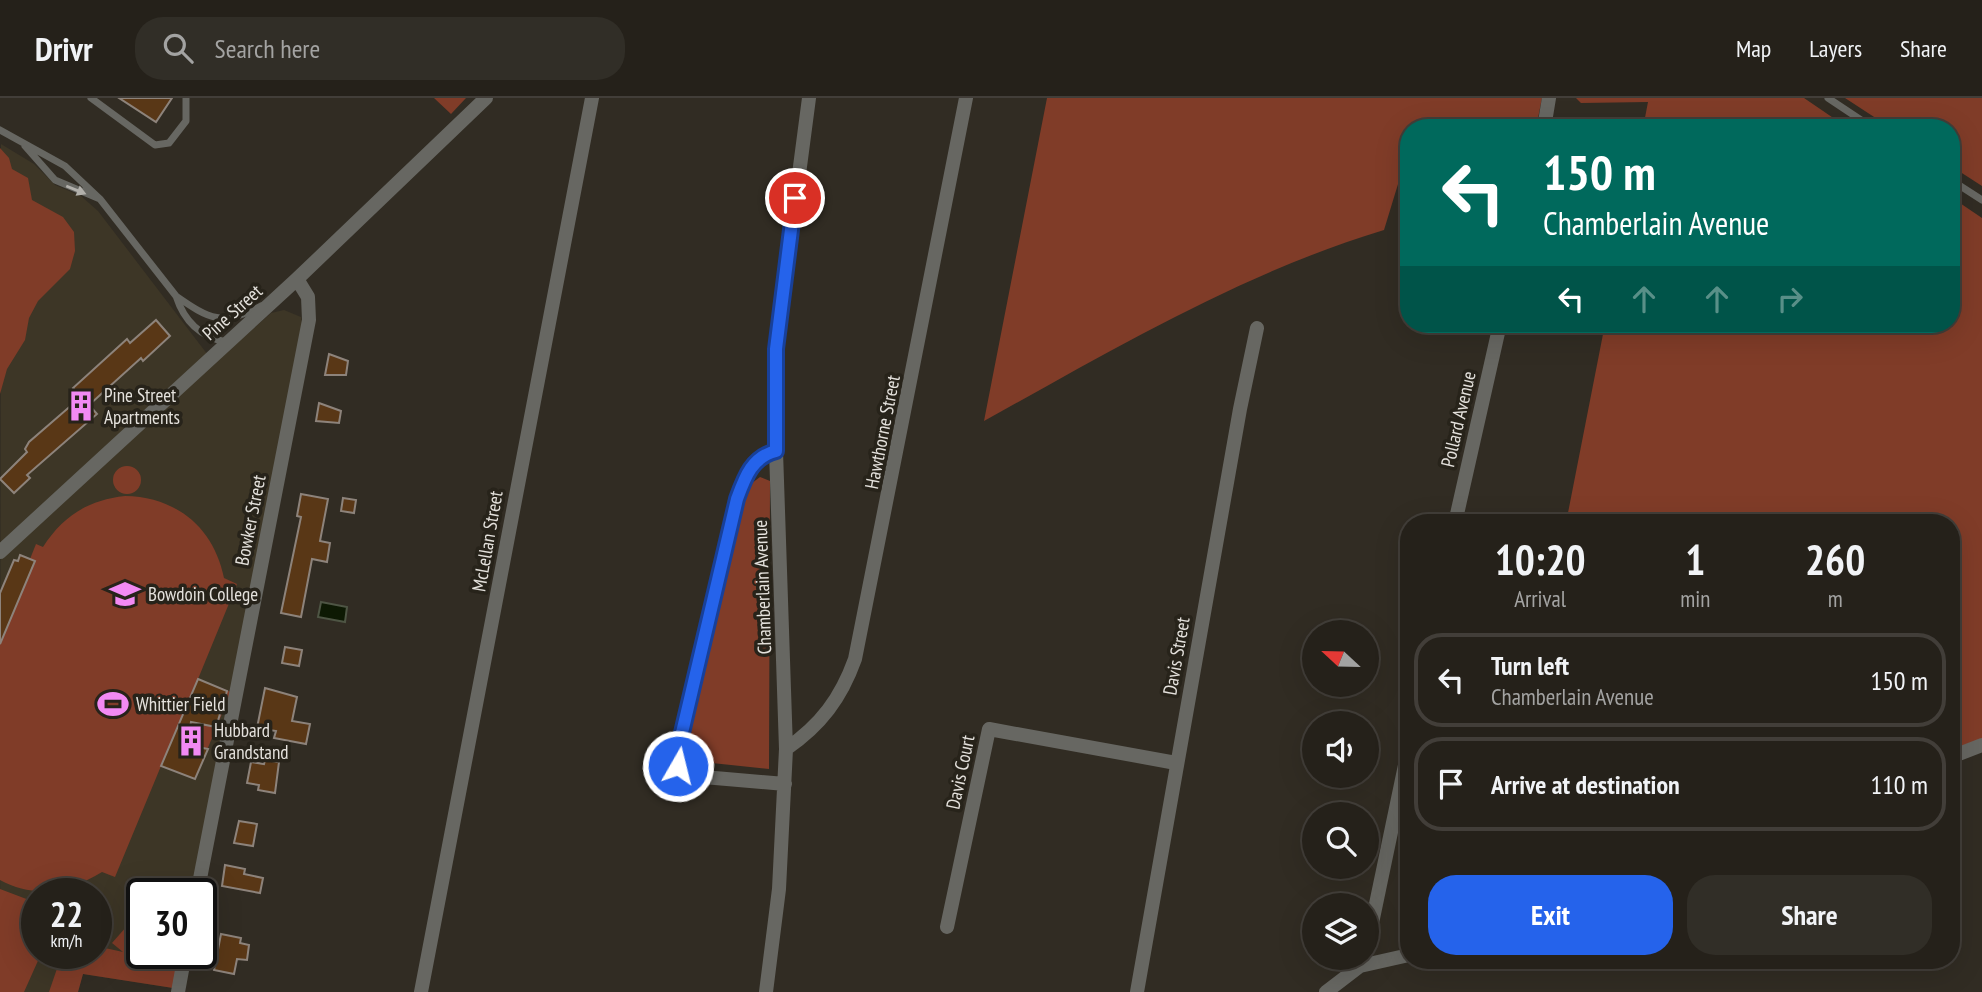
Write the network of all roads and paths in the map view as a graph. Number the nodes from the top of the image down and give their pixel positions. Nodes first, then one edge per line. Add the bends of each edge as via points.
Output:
1 (91, 98) edge
2 (186, 98) edge
3 (486, 98) edge
4 (592, 98) edge
5 (809, 98) edge
6 (966, 98) edge
7 (1549, 98) edge
8 (1828, 98) edge
9 (1546, 119) edge
10 (1860, 119) edge
11 (0, 130) edge
12 (25, 146) junction
13 (1960, 186) edge
14 (100, 199) junction
15 (1982, 200) edge
16 (296, 279) junction
17 (176, 296) junction
18 (277, 298) junction
19 (206, 317) junction
20 (1257, 328) dead end
21 (1498, 333) edge
22 (209, 337) junction
23 (228, 342) junction
24 (776, 451) junction
25 (1457, 514) edge
26 (0, 552) edge
27 (1982, 745) edge
28 (786, 749) junction
29 (1960, 754) edge
30 (1176, 763) junction
31 (785, 784) junction
32 (1400, 789) edge
33 (200, 878) edge
34 (1378, 893) edge
35 (947, 927) dead end
36 (1400, 956) edge
37 (1379, 959) edge
38 (182, 969) edge
39 (1352, 970) edge
40 (178, 992) edge
41 (421, 992) edge
42 (766, 992) edge
43 (1138, 992) edge
44 (1326, 992) edge

1 - 2 lane via 155,145 169,144 186,121
3 - 16 street, Pine Street
4 - 41 street, McLellan Street
5 - 24 street, Chamberlain Avenue via 776,349
6 - 28 street, Hawthorne Street via 855,659 834,705
7 - 9 street
8 - 10 lane
11 - 12 lane
12 - 14 lane via 65,166
12 -> 14 lane via 55,180
13 - 15 lane
14 - 17 lane
16 - 18 street, Pine Street
16 - 33 street, Bowker Street via 307,297 309,320
17 - 19 lane
17 - 22 lane via 193,327
18 - 19 lane via 239,316
18 - 23 street, Pine Street
19 - 22 lane, Pine Street
20 - 30 street, Davis Street
21 - 25 street, Pollard Avenue
22 - 23 lane
23 - 26 street, Pine Street
24 - 28 street, Chamberlain Avenue
24 - 31 street via 755,462 737,499 677,761 680,771 692,776
27 - 29 street
28 - 31 street, Chamberlain Avenue
30 - 35 street, Davis Court via 989,729
30 - 43 street, Davis Street
31 - 42 street, Chamberlain Avenue via 779,889
32 - 34 street
36 - 37 street
38 - 40 street
39 - 44 street

